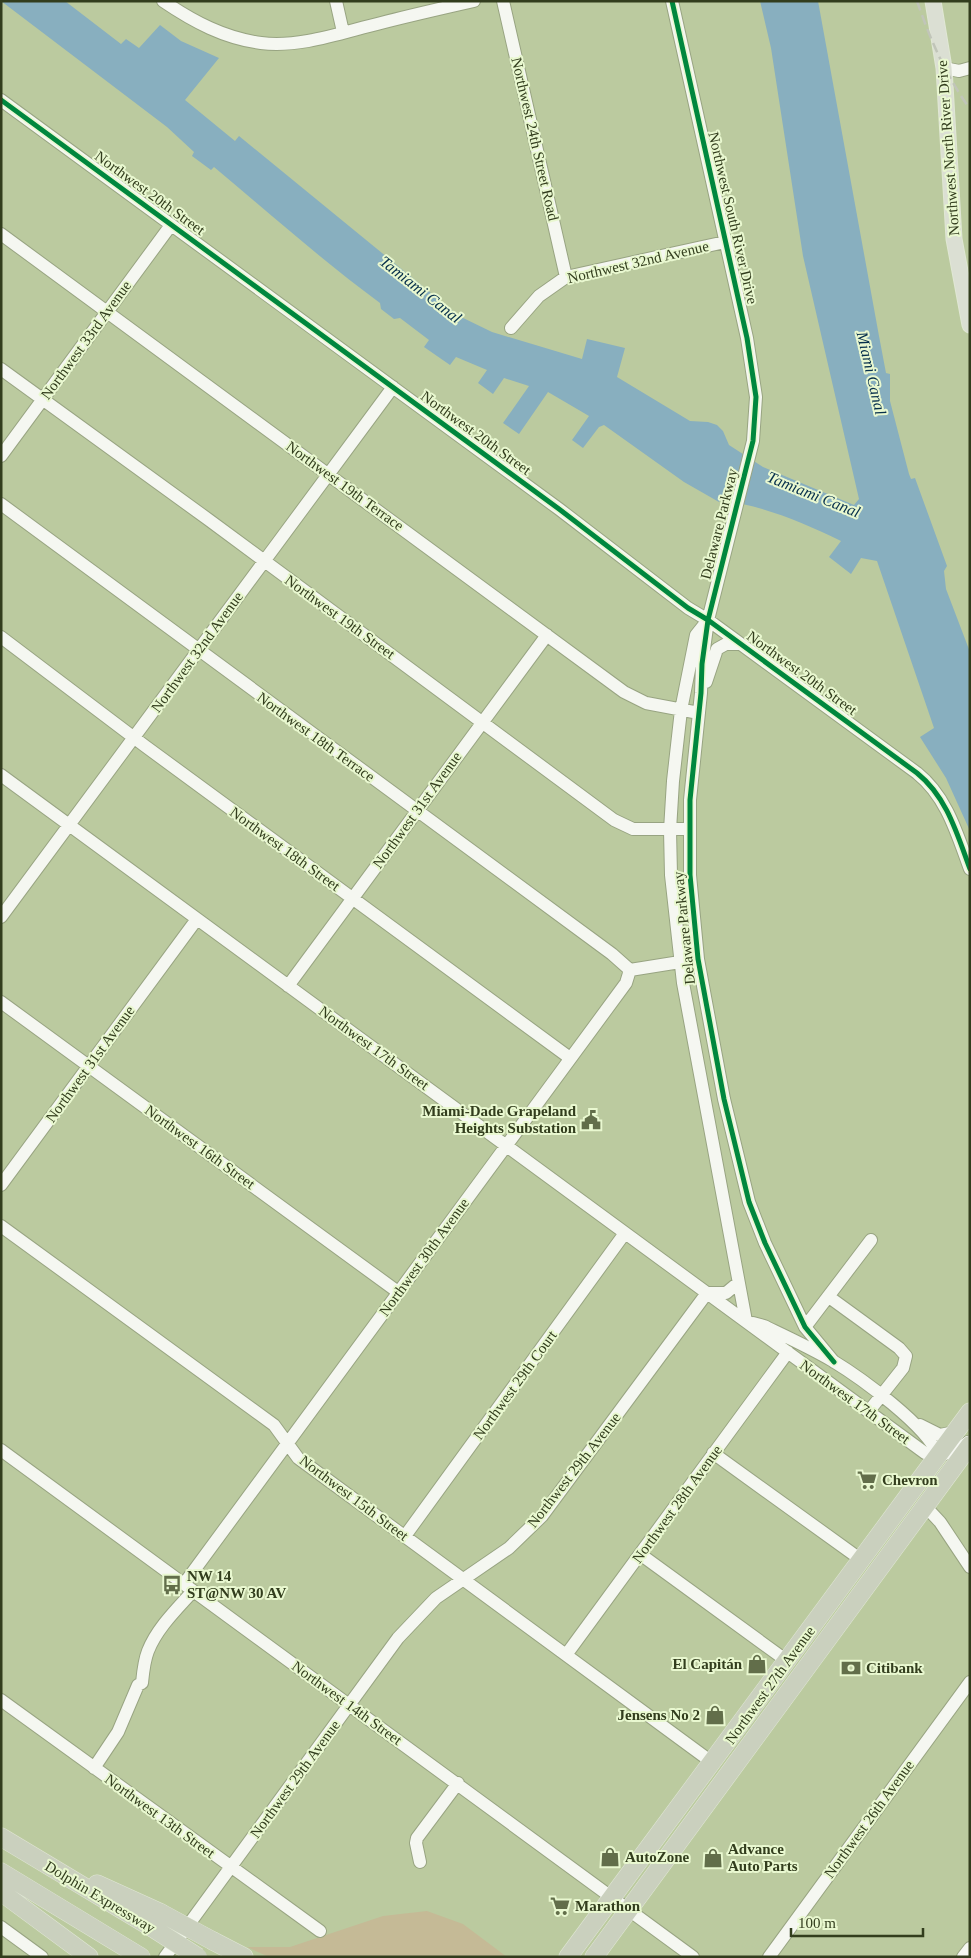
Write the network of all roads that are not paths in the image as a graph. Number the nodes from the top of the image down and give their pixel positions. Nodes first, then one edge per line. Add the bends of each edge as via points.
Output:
1 (163, 1) edge
2 (336, 1) edge
3 (474, 1) edge
4 (503, 1) edge
5 (672, 1) edge
6 (933, 1) edge
7 (343, 32) junction
8 (944, 68) junction
9 (970, 68) edge
10 (2, 101) edge
11 (171, 224) junction
12 (1, 234) edge
13 (725, 242) junction
14 (566, 277) junction
15 (107, 312) junction
16 (970, 325) edge
17 (511, 328) dead end
18 (1, 369) edge
19 (393, 387) junction
20 (42, 400) junction
21 (752, 441) joint
22 (1, 456) edge
23 (329, 474) junction
24 (1, 504) edge
25 (264, 561) junction
26 (708, 620) junction
27 (547, 635) junction
28 (1, 638) edge
29 (741, 644) junction
30 (199, 650) junction
31 (702, 693) junction
32 (681, 710) junction
33 (699, 713) junction
34 (482, 722) junction
35 (134, 737) junction
36 (1, 775) edge
37 (417, 810) junction
38 (70, 825) junction
39 (690, 829) junction
40 (670, 830) junction
41 (970, 869) edge
42 (352, 898) junction
43 (2, 914) edge
44 (197, 919) junction
45 (680, 962) junction
46 (630, 970) junction
47 (288, 986) junction
48 (1, 1002) edge
49 (570, 1058) junction
50 (88, 1066) junction
51 (506, 1145) junction
52 (1, 1185) edge
53 (1, 1226) edge
54 (625, 1233) junction
55 (871, 1240) dead end
56 (738, 1283) junction
57 (398, 1292) junction
58 (707, 1293) junction
59 (829, 1297) junction
60 (746, 1321) junction
61 (805, 1327) junction
62 (788, 1352) junction
63 (834, 1362) junction
64 (881, 1396) junction
65 (869, 1411) junction
66 (970, 1412) edge
67 (912, 1420) junction
68 (962, 1437) edge
69 (288, 1443) junction
70 (970, 1445) edge
71 (1, 1450) edge
72 (713, 1453) junction
73 (938, 1455) junction
74 (940, 1487) junction
75 (925, 1506) junction
76 (405, 1536) junction
77 (640, 1554) junction
78 (860, 1560) junction
79 (970, 1567) edge
80 (464, 1580) junction
81 (188, 1587) junction
82 (866, 1587) junction
83 (804, 1637) junction
84 (566, 1655) junction
85 (787, 1661) junction
86 (809, 1664) junction
87 (970, 1682) edge
88 (789, 1691) junction
89 (1, 1700) edge
90 (350, 1705) junction
91 (713, 1763) junction
92 (94, 1768) junction
93 (458, 1784) junction
94 (1, 1837) edge
95 (420, 1862) dead end
96 (231, 1867) junction
97 (1, 1872) edge
98 (1, 1892) edge
99 (613, 1897) junction
100 (629, 1909) junction
101 (156, 1920) junction
102 (1, 1927) edge
103 (320, 1931) dead end
104 (970, 1948) edge
105 (137, 1954) edge
106 (42, 1957) edge
107 (89, 1957) edge
108 (164, 1957) edge
109 (198, 1957) edge
110 (244, 1957) edge
111 (568, 1957) edge
112 (594, 1957) edge
113 (693, 1957) edge
114 (769, 1957) edge
115 (963, 1957) edge

1 - 7 street via 214,31 255,42 293,42
2 - 7 street
3 - 7 street
4 - 14 street, Northwest 24th Street Road
5 - 13 street, Northwest South River Drive
6 - 8 main road, Northwest North River Drive
8 - 9 street via 959,71
8 - 16 main road, Northwest North River Drive via 954,239
10 - 11 street, Northwest 20th Street
11 - 15 street, Northwest 33rd Avenue
11 - 19 street, Northwest 20th Street
12 - 15 street, Northwest 19th Terrace
13 - 14 street, Northwest 32nd Avenue
13 - 21 street, Northwest South River Drive via 755,386
14 - 17 street, Northwest 32nd Avenue via 539,296
15 - 20 street, Northwest 33rd Avenue
15 - 23 street, Northwest 19th Terrace
18 - 20 street, Northwest 19th Street
19 - 23 street, Northwest 32nd Avenue
19 - 26 street, Northwest 20th Street via 564,512 657,586
20 - 22 street, Northwest 33rd Avenue
20 - 25 street, Northwest 19th Street
21 - 26 street, Delaware Parkway
23 - 25 street, Northwest 32nd Avenue
23 - 27 street, Northwest 19th Terrace
24 - 30 street, Northwest 18th Terrace
25 - 30 street, Northwest 32nd Avenue
25 - 34 street, Northwest 19th Street
26 - 29 street, Northwest 20th Street
26 - 31 street, Delaware Parkway
26 - 32 street, Delaware Parkway via 696,635
27 - 32 street, Northwest 19th Terrace via 632,697 654,706
27 - 34 street, Northwest 31st Avenue
28 - 35 street, Northwest 18th Street
29 - 31 street via 726,644 717,649
29 - 41 street, Northwest 20th Street via 908,766 934,789 950,818
30 - 35 street, Northwest 32nd Avenue
30 - 37 street, Northwest 18th Terrace
31 - 33 street, Delaware Parkway
32 - 33 street, Northwest 19th Terrace
32 - 40 street, Delaware Parkway
33 - 39 street, Delaware Parkway via 692,768
34 - 37 street, Northwest 31st Avenue
34 - 40 street, Northwest 19th Street via 621,825 633,829
35 - 38 street, Northwest 32nd Avenue
35 - 42 street, Northwest 18th Street
36 - 38 street, Northwest 17th Street
37 - 42 street, Northwest 31st Avenue
37 - 46 street, Northwest 18th Terrace
38 - 43 street, Northwest 32nd Avenue
38 - 44 street, Northwest 17th Street
39 - 40 street, Northwest 19th Street
39 - 61 street, Delaware Parkway via 690,875 700,972 734,1146 744,1187 765,1243
40 - 45 street, Delaware Parkway
42 - 47 street, Northwest 31st Avenue
42 - 49 street, Northwest 18th Street
44 - 47 street, Northwest 17th Street
44 - 50 street, Northwest 31st Avenue
45 - 46 street
45 - 56 street, Delaware Parkway
46 - 49 street, Northwest 30th Avenue via 626,984
47 - 51 street, Northwest 17th Street
48 - 50 street, Northwest 16th Street
49 - 51 street, Northwest 30th Avenue
50 - 52 street, Northwest 31st Avenue
50 - 57 street, Northwest 16th Street
51 - 54 street, Northwest 17th Street
51 - 57 street, Northwest 30th Avenue
53 - 69 street, Northwest 15th Street via 274,1425
54 - 58 street, Northwest 17th Street
54 - 76 street, Northwest 29th Court
55 - 59 street
56 - 58 street via 726,1293
56 - 60 street, Delaware Parkway
57 - 69 street, Northwest 30th Avenue
58 - 60 street, Northwest 17th Street
58 - 80 street, Northwest 29th Avenue via 542,1516 509,1548
59 - 61 street
59 - 64 street via 906,1356 906,1363
60 - 62 street, Northwest 17th Street
60 - 63 street, Northwest 17th Street via 764,1326
61 - 63 street, Delaware Parkway
62 - 65 street, Northwest 17th Street
62 - 72 street, Northwest 28th Avenue
63 - 64 street, Northwest 17th Street
64 - 65 street
64 - 67 street, Northwest 17th Street
65 - 73 street, Northwest 17th Street via 925,1453
66 - 68 highway, Northwest 27th Avenue
67 - 68 street via 936,1434
67 - 73 street
68 - 73 highway, Northwest 27th Avenue
69 - 76 street, Northwest 15th Street via 298,1458
69 - 81 street, Northwest 30th Avenue
70 - 74 highway, Northwest 27th Avenue
71 - 81 street, Northwest 14th Street
72 - 77 street, Northwest 28th Avenue
72 - 78 street
73 - 74 highway
73 - 78 highway, Northwest 27th Avenue
74 - 75 highway, Northwest 27th Avenue
75 - 79 street via 940,1522
75 - 82 highway, Northwest 27th Avenue
76 - 80 street, Northwest 15th Street
77 - 84 street, Northwest 28th Avenue
77 - 85 street
78 - 82 highway
78 - 83 highway, Northwest 27th Avenue
80 - 84 street, Northwest 15th Street
80 - 90 street, Northwest 29th Avenue via 442,1594 418,1616
81 - 90 street, Northwest 14th Street
81 - 92 street, Northwest 30th Avenue via 154,1640 148,1652 142,1683 138,1685 118,1732
82 - 86 highway, Northwest 27th Avenue
83 - 85 highway, Northwest 27th Avenue
83 - 86 highway
84 - 91 street, Northwest 15th Street
85 - 88 highway
85 - 91 highway, Northwest 27th Avenue
86 - 88 highway, Northwest 27th Avenue
87 - 114 street, Northwest 26th Avenue
88 - 100 highway, Northwest 27th Avenue
89 - 92 street, Northwest 13th Street
90 - 93 street, Northwest 14th Street
90 - 96 street, Northwest 29th Avenue
91 - 99 highway, Northwest 27th Avenue
92 - 96 street, Northwest 13th Street
93 - 95 street via 417,1838
93 - 99 street, Northwest 14th Street
94 - 101 highway, Dolphin Expressway
96 - 103 street, Northwest 13th Street
96 - 108 street, Northwest 29th Avenue
97 - 105 highway, Dolphin Expressway
98 - 107 highway
99 - 100 street, Northwest 14th Street
99 - 111 highway, Northwest 27th Avenue
100 - 112 highway, Northwest 27th Avenue
100 - 113 street, Northwest 14th Street
101 - 109 highway, Dolphin Expressway, bridge
101 - 110 highway, bridge via 213,1941
102 - 106 street
104 - 115 street

